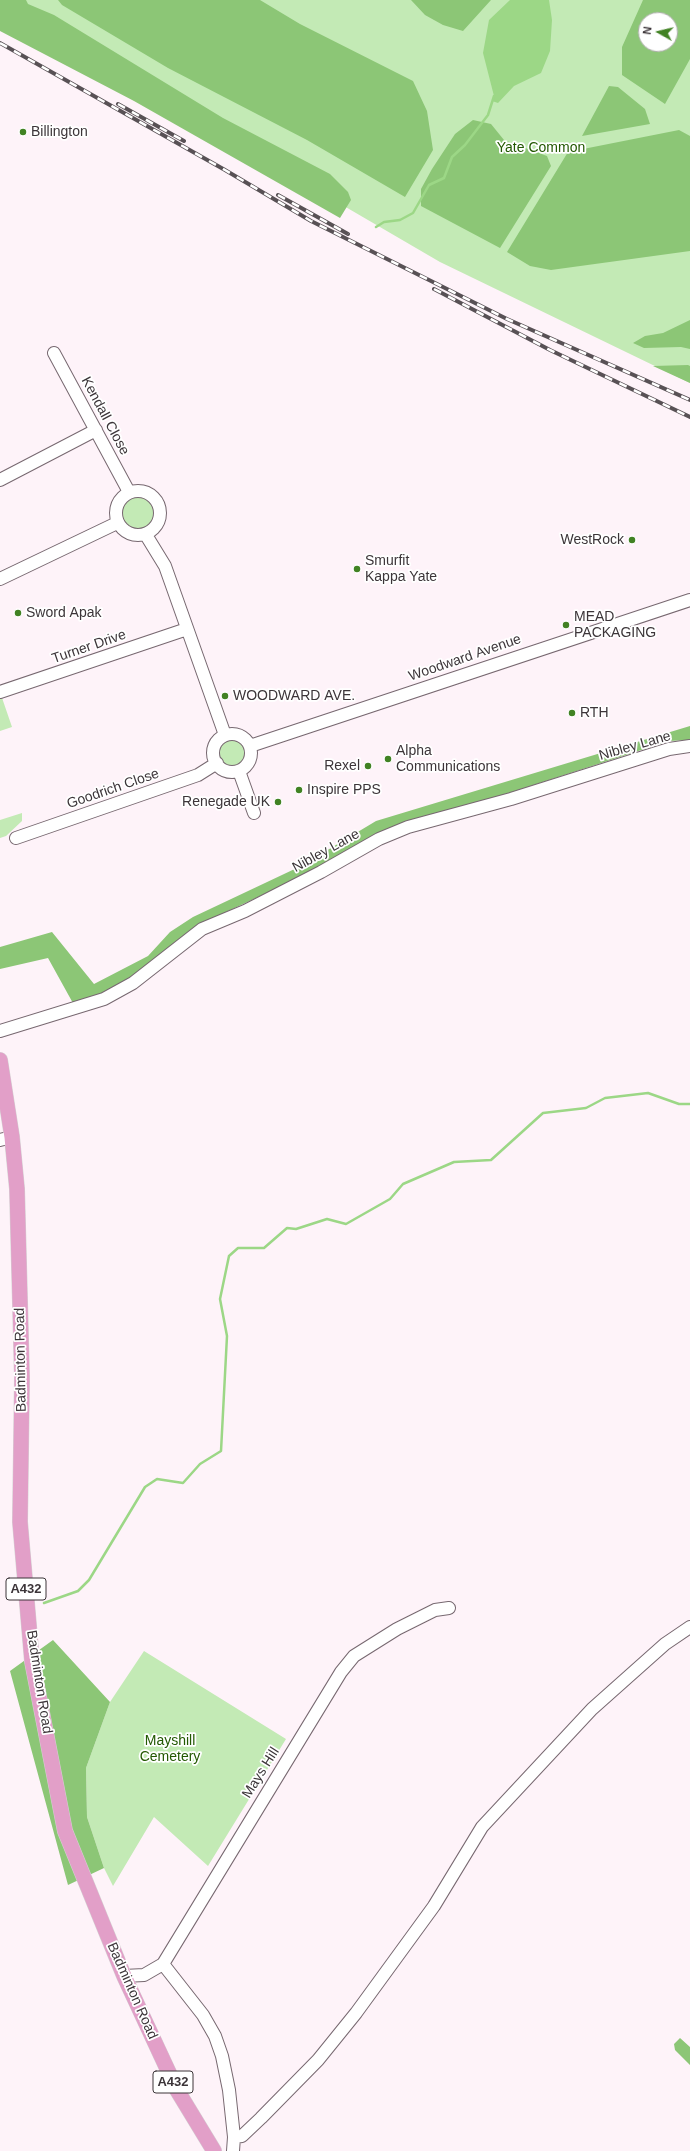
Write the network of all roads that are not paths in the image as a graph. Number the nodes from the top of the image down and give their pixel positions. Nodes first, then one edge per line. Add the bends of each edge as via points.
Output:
1 (54, 353) dead end
2 (96, 430) junction
3 (0, 480) edge
4 (128, 492) junction
5 (117, 523) junction
6 (146, 535) junction
7 (0, 579) edge
8 (690, 600) edge
9 (187, 629) junction
10 (0, 692) edge
11 (225, 735) junction
12 (250, 746) junction
13 (690, 746) edge
14 (217, 764) junction
15 (239, 771) junction
16 (254, 814) dead end
17 (16, 838) dead end
18 (0, 1031) edge
19 (0, 1060) edge
20 (6, 1138) edge
21 (449, 1608) dead end
22 (690, 1627) edge
23 (163, 1964) junction
24 (124, 1976) junction
25 (234, 2137) junction
26 (214, 2151) edge
27 (233, 2151) edge

1 - 2 street, Kendall Close
2 - 3 street
2 - 4 street, Kendall Close
4 - 5 street via 115,508
4 - 6 street via 141,491 151,495 158,503 160,516 156,527
5 - 6 street via 126,533 135,536
5 - 7 street
6 - 9 street via 164,566
8 - 12 street, Woodward Avenue
9 - 10 street, Turner Drive
9 - 11 street
11 - 12 street via 237,734 247,740
11 - 14 street via 220,738 213,750
12 - 15 street via 251,758
13 - 18 street, Nibley Lane via 669,749 511,799 408,827 379,839 245,911 202,929 133,983 104,999
14 - 15 street via 229,772
14 - 17 street, Goodrich Close via 198,775
15 - 16 street
19 - 20 main road, Badminton Road / A432
20 - 24 main road, Badminton Road / A432 via 17,1189 22,1378 20,1522 32,1661 66,1831
21 - 23 street, Mays Hill via 434,1610 397,1629 354,1656 341,1672
22 - 25 street via 665,1644 592,1709 482,1827 434,1906 356,2013 318,2060 261,2118 242,2136
23 - 24 street, Mays Hill via 144,1975
23 - 25 street via 203,2015 215,2036 229,2090
24 - 26 main road, Badminton Road / A432 via 177,2090
25 - 27 street

